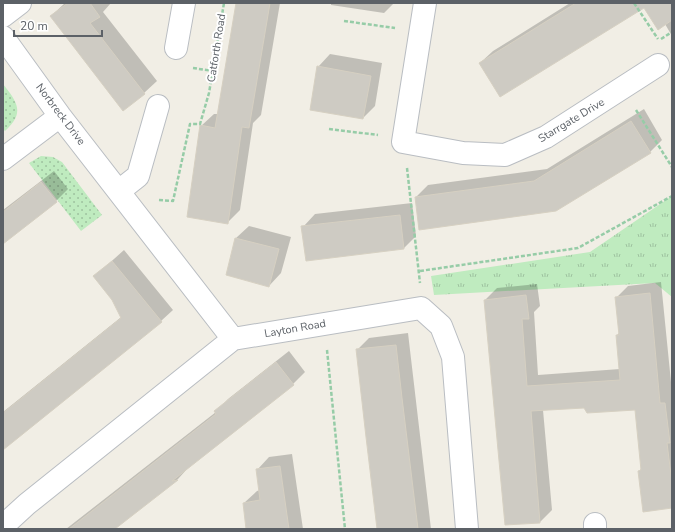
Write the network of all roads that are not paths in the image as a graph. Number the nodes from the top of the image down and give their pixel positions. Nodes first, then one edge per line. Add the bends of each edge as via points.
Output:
1 (20, 3) edge
2 (184, 3) edge
3 (425, 3) edge
4 (3, 16) edge
5 (3, 37) edge
6 (176, 48) dead end
7 (658, 65) dead end
8 (158, 106) dead end
9 (60, 116) junction
10 (3, 159) edge
11 (119, 191) junction
12 (233, 338) junction
13 (3, 526) edge
14 (467, 529) edge

1 - 4 street
2 - 6 street
3 - 7 street, Starrgate Drive via 403,140 463,153 505,155 546,137
5 - 9 street, Norbreck Drive
8 - 11 street via 138,176
9 - 10 street
9 - 11 street, Norbreck Drive
11 - 12 street, Norbreck Drive
12 - 13 street, Layton Road
12 - 14 street, Layton Road via 420,308 440,326 453,357

